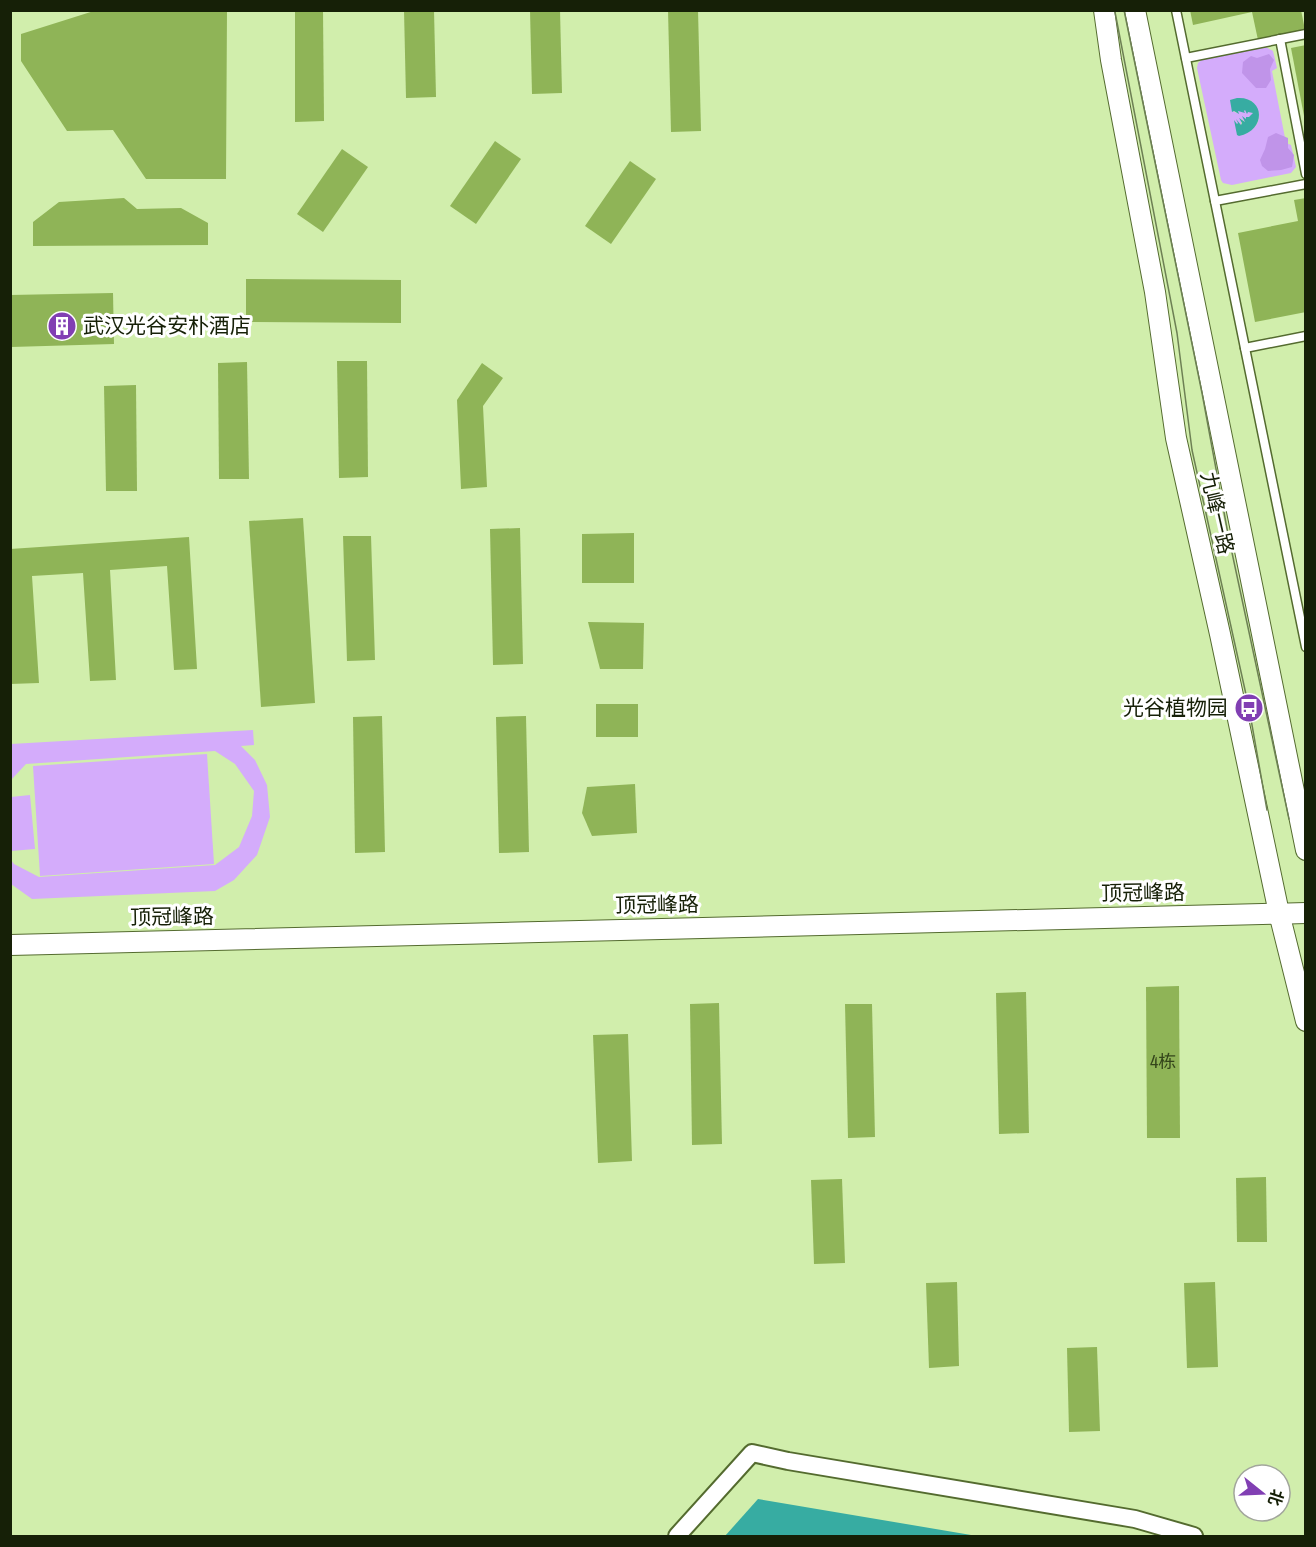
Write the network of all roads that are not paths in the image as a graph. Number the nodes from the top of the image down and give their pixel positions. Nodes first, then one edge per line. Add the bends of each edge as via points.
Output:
1 (1104, 10) edge
2 (1135, 10) edge
3 (1176, 10) edge
4 (1305, 34) edge
5 (1280, 39) junction
6 (1186, 58) junction
7 (1305, 174) edge
8 (1305, 184) edge
9 (1215, 201) junction
10 (1305, 336) edge
11 (1245, 348) junction
12 (1305, 646) edge
13 (1305, 850) edge
14 (1279, 913) junction
15 (1305, 913) edge
16 (10, 945) edge
17 (1305, 1021) edge
18 (677, 1536) edge
19 (1194, 1536) edge

1 - 14 street, 九峰一路 via 1155,292 1176,438
2 - 13 street, 九峰一路
3 - 6 lane
4 - 5 lane
5 - 6 lane
5 - 7 lane
6 - 9 lane
8 - 9 lane
9 - 11 lane
10 - 11 lane
11 - 12 lane
14 - 15 street, 顶冠峰路
14 - 16 street, 顶冠峰路
14 - 17 street, 九峰一路
18 - 19 street via 752,1453 1135,1519

